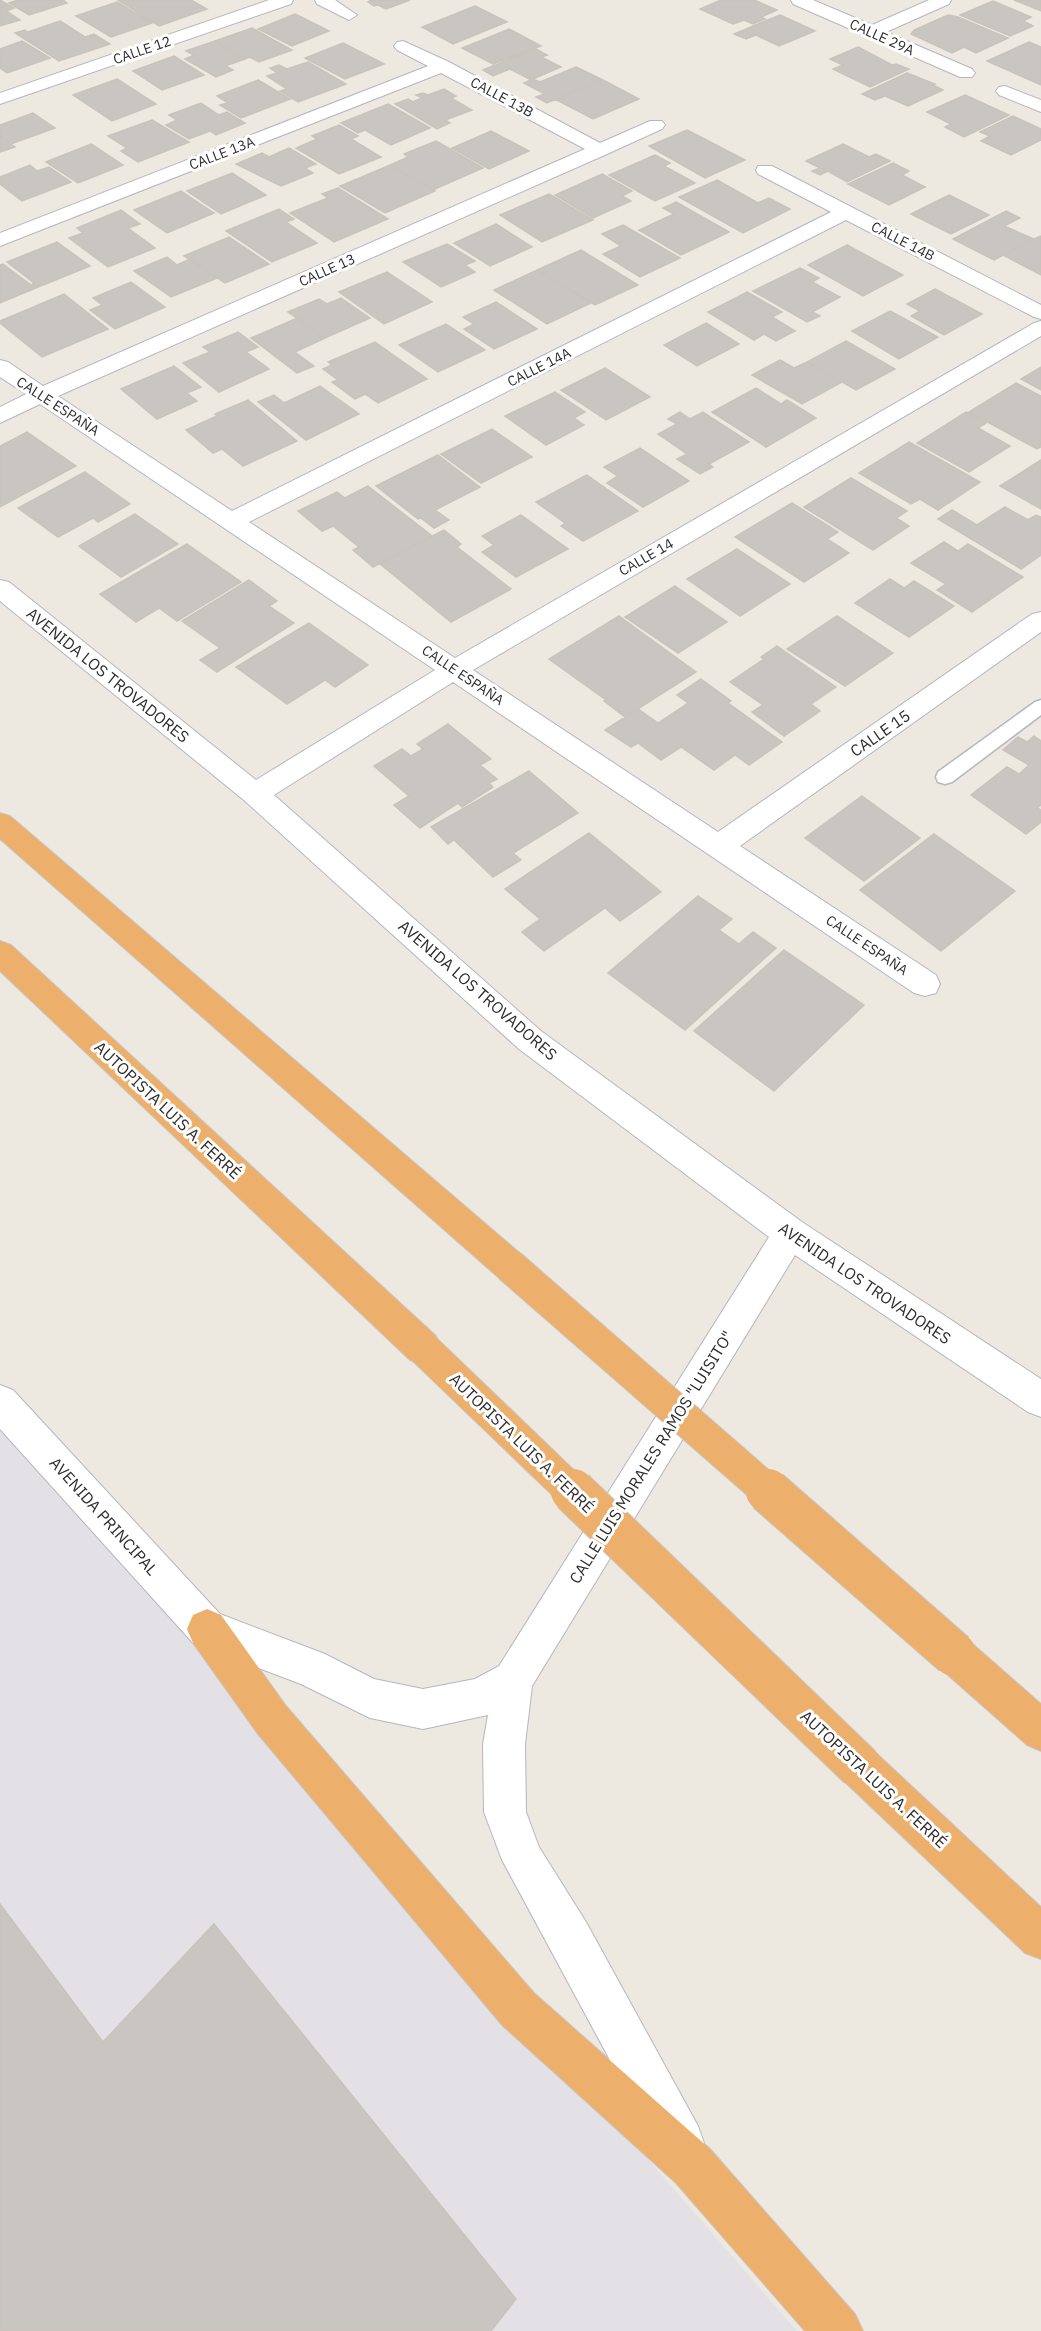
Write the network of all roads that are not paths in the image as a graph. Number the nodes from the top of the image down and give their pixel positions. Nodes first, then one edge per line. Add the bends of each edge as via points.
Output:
1 (285, 0) edge
2 (322, 0) edge
3 (800, 0) edge
4 (943, 0) edge
5 (349, 15) dead end
6 (871, 32) junction
7 (403, 46) dead end
8 (443, 66) junction
9 (966, 73) dead end
10 (1005, 92) dead end
11 (0, 99) edge
12 (1041, 107) edge
13 (656, 125) dead end
14 (600, 150) junction
15 (765, 170) dead end
16 (847, 212) junction
17 (0, 240) edge
18 (1041, 313) edge
19 (1041, 327) edge
20 (0, 367) edge
21 (41, 395) junction
22 (0, 416) edge
23 (231, 521) junction
24 (0, 588) edge
25 (1041, 620) edge
26 (455, 669) junction
27 (1041, 706) edge
28 (945, 777) dead end
29 (255, 794) junction
30 (0, 823) edge
31 (719, 846) junction
32 (0, 953) edge
33 (924, 984) dead end
34 (790, 1233) junction
35 (1041, 1400) edge
36 (0, 1402) edge
37 (207, 1629) junction
38 (513, 1680) junction
39 (1041, 1731) edge
40 (1041, 1937) edge
41 (693, 2166) junction
42 (838, 2331) edge

1 - 11 street, CALLE 12
2 - 5 street
3 - 6 street, CALLE 29A
4 - 6 street
6 - 9 street, CALLE 29A
7 - 8 street, CALLE 13B
8 - 14 street, CALLE 13B
8 - 17 street, CALLE 13A
10 - 12 street
13 - 14 street, CALLE 13
14 - 21 street, CALLE 13
15 - 16 street, CALLE 14B
16 - 18 street, CALLE 14B
16 - 23 street, CALLE 14A
19 - 26 street, CALLE 14
20 - 21 street, CALLE ESPAÑA
21 - 22 street, CALLE 13
21 - 23 street, CALLE ESPAÑA
23 - 26 street, CALLE ESPAÑA
24 - 29 street, AVENIDA LOS TROVADORES
25 - 31 street, CALLE 15
26 - 29 street, CALLE 14
26 - 31 street, CALLE ESPAÑA
27 - 28 lane
29 - 34 street, AVENIDA LOS TROVADORES via 530,1040
30 - 39 highway, bridge
31 - 33 street, CALLE ESPAÑA
32 - 40 highway, AUTOPISTA LUIS A. FERRÉ, bridge via 423,1348
34 - 35 street, AVENIDA LOS TROVADORES
34 - 38 street, CALLE LUIS MORALES RAMOS "LUISITO"
36 - 37 street, AVENIDA PRINCIPAL
37 - 38 street via 311,1668 370,1698 423,1709 480,1698
37 - 41 highway via 272,1720 518,2009
38 - 41 street via 504,1744 505,1812 523,1860 570,1938
41 - 42 highway

